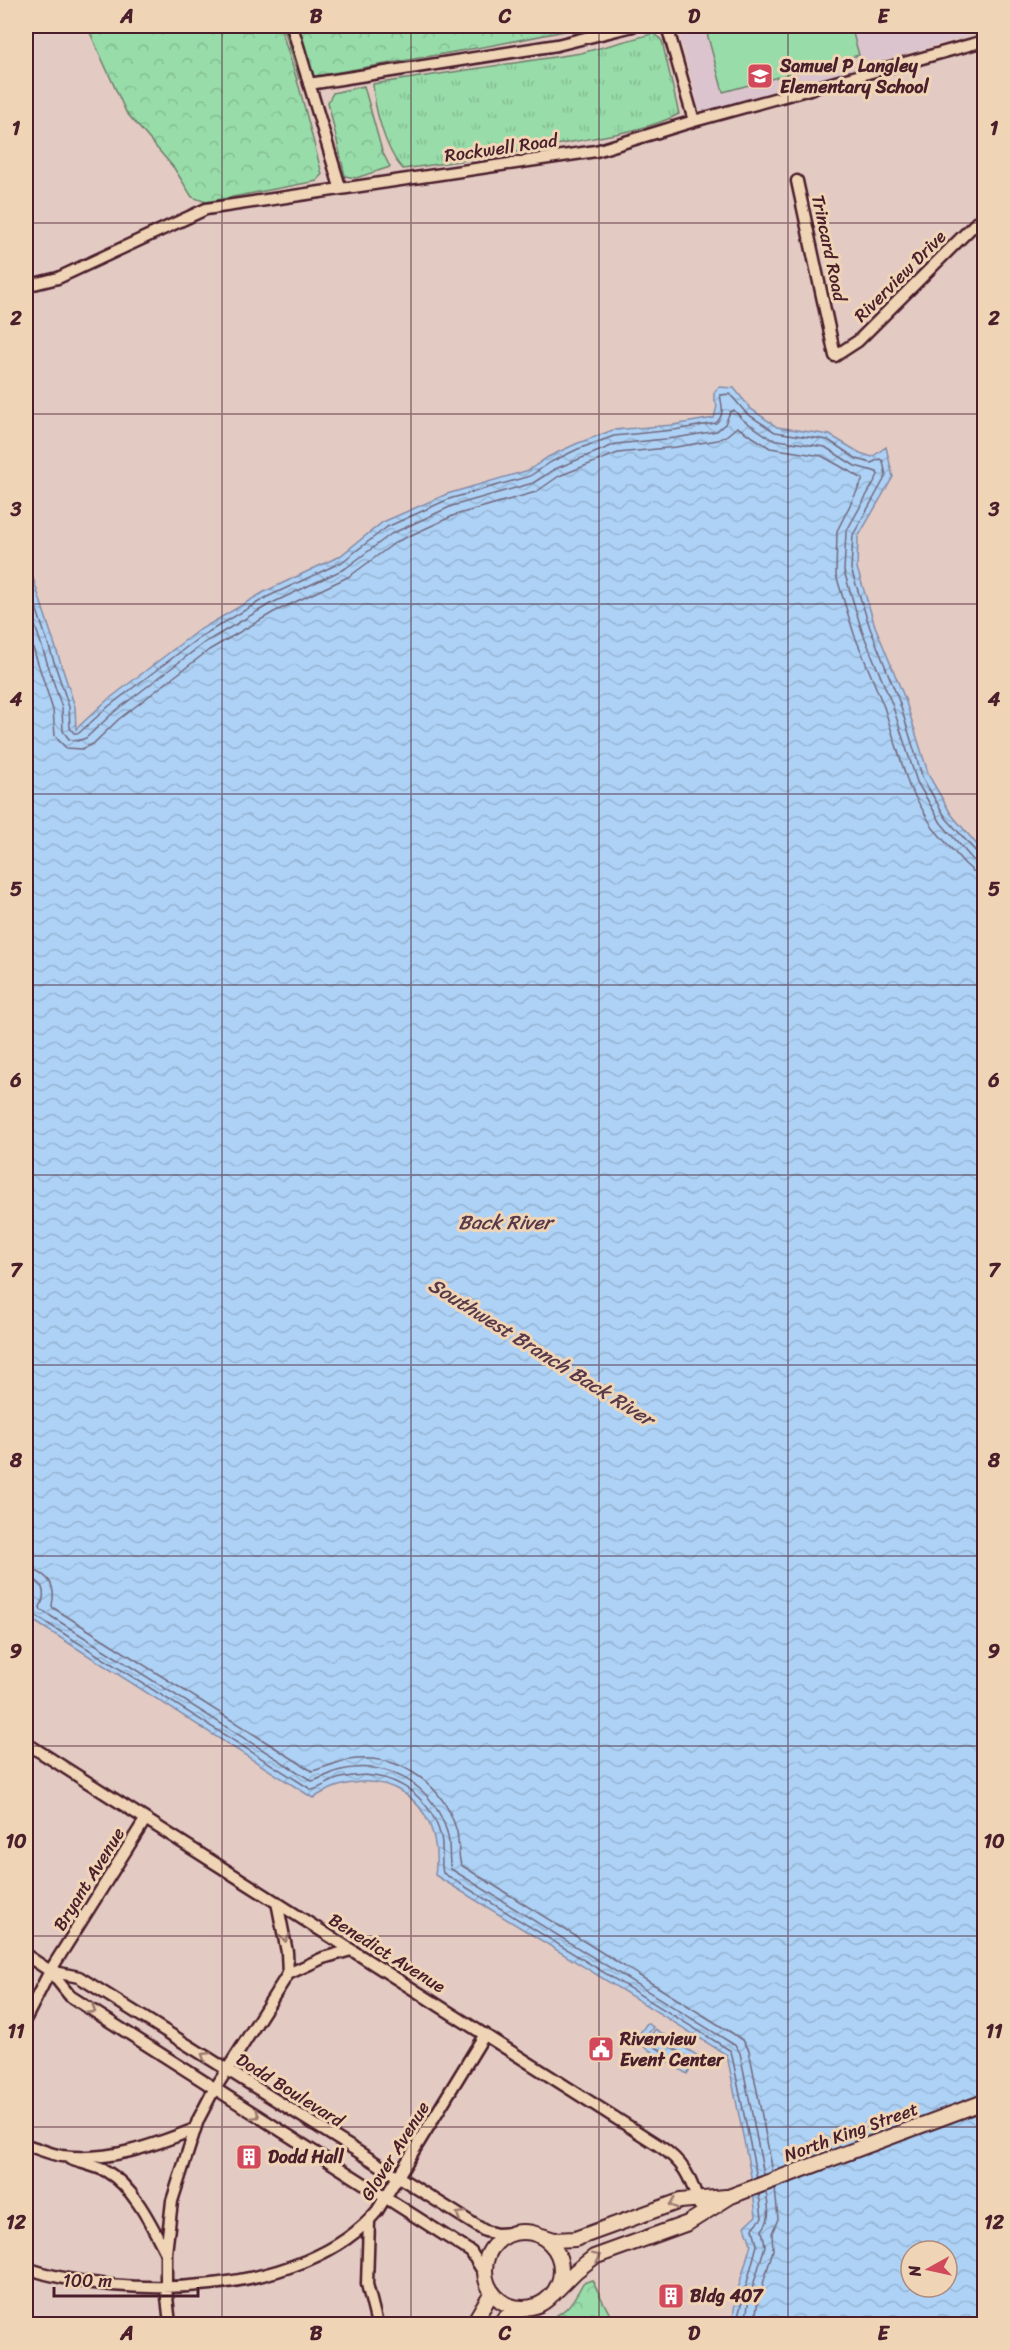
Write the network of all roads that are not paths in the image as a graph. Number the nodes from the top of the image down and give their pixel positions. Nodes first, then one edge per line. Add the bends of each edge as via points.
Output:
1 (292, 26) edge
2 (633, 26) edge
3 (667, 26) edge
4 (984, 41) edge
5 (309, 84) junction
6 (694, 121) junction
7 (797, 181) dead end
8 (340, 187) junction
9 (984, 215) edge
10 (26, 286) edge
11 (835, 356) joint
12 (26, 1743) edge
13 (145, 1820) junction
14 (277, 1902) junction
15 (351, 1950) junction
16 (26, 1955) edge
17 (50, 1971) junction
18 (288, 1974) junction
19 (26, 2018) edge
20 (485, 2034) junction
21 (228, 2070) junction
22 (215, 2089) junction
23 (984, 2102) edge
24 (195, 2130) junction
25 (26, 2145) edge
26 (62, 2156) junction
27 (398, 2177) junction
28 (731, 2196) junction
29 (386, 2197) junction
30 (698, 2200) junction
31 (702, 2214) junction
32 (369, 2222) junction
33 (513, 2233) junction
34 (540, 2235) junction
35 (166, 2253) junction
36 (26, 2268) edge
37 (486, 2276) junction
38 (166, 2288) junction
39 (492, 2292) junction
40 (553, 2294) junction
41 (526, 2308) junction
42 (170, 2325) edge
43 (377, 2325) edge
44 (473, 2325) edge
45 (499, 2325) edge

1 - 5 street
2 - 5 street via 557,45
3 - 6 street
4 - 6 street, Rockwell Road
5 - 8 street
6 - 8 street, Rockwell Road via 596,151
7 - 11 street, Trincard Road
8 - 10 street, Rockwell Road via 206,209 58,278
9 - 11 street, Riverview Drive via 866,334
12 - 13 street, Benedict Avenue
13 - 14 street, Benedict Avenue
13 - 17 street, Bryant Avenue
14 - 15 street, Benedict Avenue
14 -> 18 street
15 - 18 street
15 - 20 street, Benedict Avenue
16 - 17 street, Dodd Boulevard
17 - 19 street, Bryant Avenue
21 -> 17 street, Dodd Boulevard via 79,1977
17 -> 22 street, Dodd Boulevard via 70,1996
18 - 21 street
20 - 27 street, Glover Avenue
20 - 30 street, Benedict Avenue via 675,2156 686,2170
21 - 22 street
21 - 27 street, Dodd Boulevard
22 - 24 street
22 -> 29 street, Dodd Boulevard
23 - 28 main road, North King Street
24 - 26 street via 116,2155
24 - 35 street via 172,2201
25 - 26 street
26 - 35 street via 106,2172 123,2187 143,2210
27 - 29 street, Glover Avenue
33 -> 27 street, Dodd Boulevard via 486,2231
28 - 30 main road, North King Street
28 - 31 main road, North King Street
29 - 32 street, Glover Avenue
29 - 37 street, Dodd Boulevard via 471,2252
30 - 31 street, Benedict Avenue
30 -> 34 main road, North King Street via 680,2201 575,2239 554,2240
40 -> 31 main road, North King Street via 594,2257 688,2223
32 - 38 street, Glover Avenue via 330,2251 263,2277
32 - 43 street via 367,2284
33 - 34 main road
33 - 37 main road via 489,2254
34 - 40 main road via 561,2262 559,2284
35 - 38 street
36 - 38 street, Glover Avenue via 93,2283
37 - 39 main road
38 - 42 street
39 - 41 main road via 507,2304
39 - 44 main road
40 - 41 main road
41 - 45 main road via 510,2313

